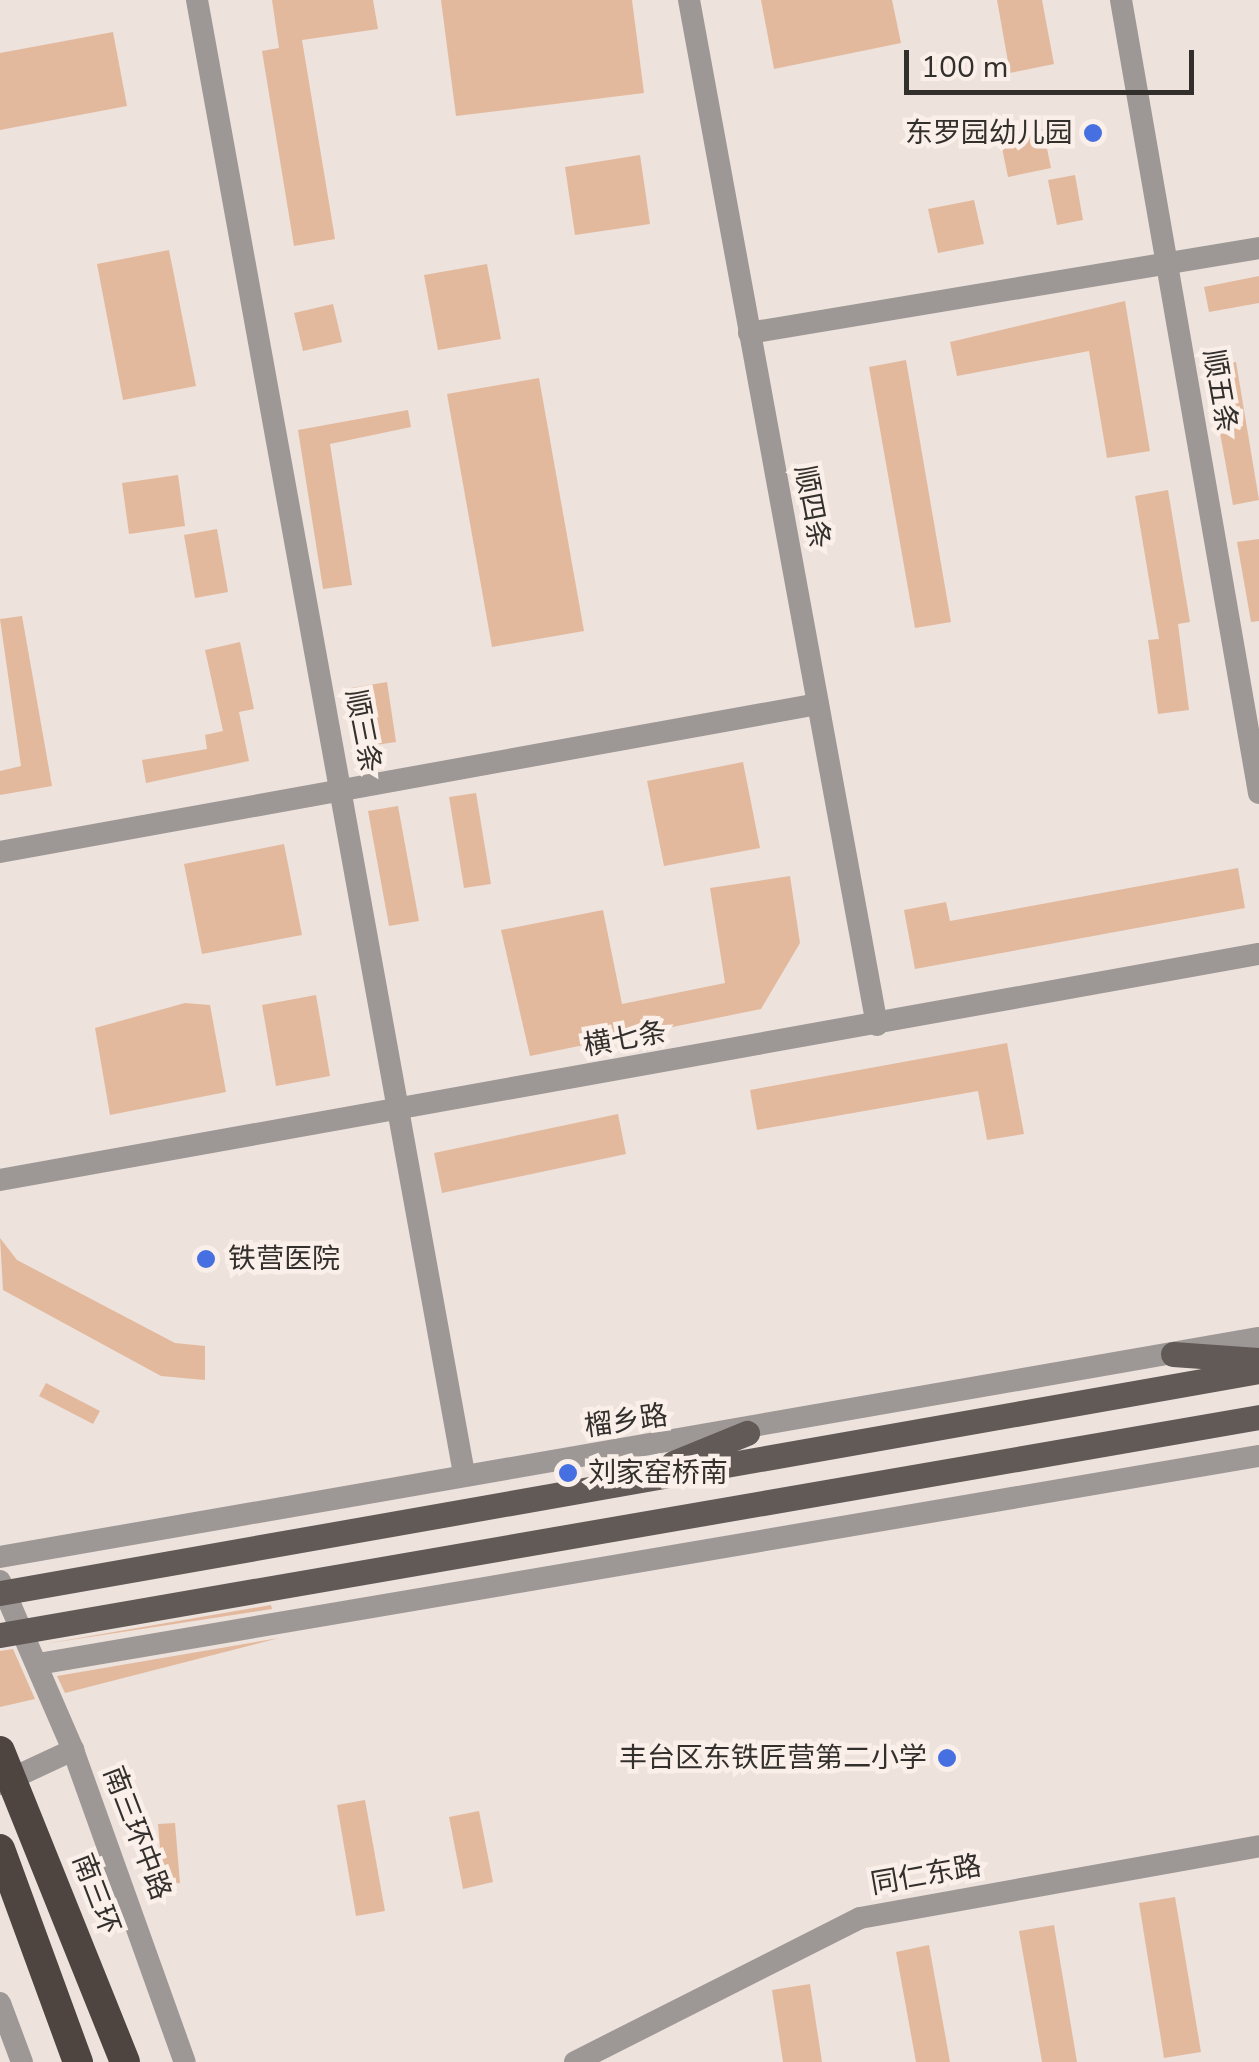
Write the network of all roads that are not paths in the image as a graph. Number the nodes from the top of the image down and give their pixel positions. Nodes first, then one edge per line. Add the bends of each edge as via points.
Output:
1 (197, 0) edge
2 (689, 0) edge
3 (1121, 0) edge
4 (1259, 248) edge
5 (1168, 264) junction
6 (748, 334) junction
7 (818, 704) junction
8 (344, 792) junction
9 (1259, 792) edge
10 (0, 852) edge
11 (1259, 954) edge
12 (877, 1026) junction
13 (397, 1110) junction
14 (0, 1180) edge
15 (1259, 1338) edge
16 (1172, 1354) junction
17 (1259, 1360) edge
18 (1259, 1371) edge
19 (1259, 1417) edge
20 (747, 1434) junction
21 (1259, 1456) edge
22 (464, 1474) junction
23 (621, 1483) junction
24 (0, 1557) edge
25 (2, 1588) edge
26 (11, 1633) edge
27 (38, 1664) junction
28 (73, 1750) junction
29 (0, 1751) edge
30 (0, 1784) edge
31 (1259, 1846) edge
32 (0, 1849) edge
33 (0, 2003) edge
34 (22, 2062) edge
35 (78, 2062) edge
36 (125, 2062) edge
37 (185, 2062) edge
38 (575, 2062) edge

1 - 8 street, 顺三条
2 - 6 street, 顺四条
3 - 5 street, 顺五条
4 - 5 street
5 - 6 street
5 - 9 street, 顺五条
6 - 7 street, 顺四条
7 - 8 street
7 - 12 street, 顺四条
8 - 10 street
8 - 13 street, 顺三条
11 - 12 street, 横七条
12 - 13 street, 横七条
13 - 14 street, 横七条
13 - 22 street, 顺三条
15 - 16 street, 榴乡路
16 - 17 main road
16 - 20 street, 榴乡路
18 - 23 main road
19 - 26 main road
20 - 22 street, 榴乡路
20 - 23 main road
21 - 27 street
22 - 24 street, 榴乡路
23 - 25 main road
25 - 26 street, 南三环中路
26 - 27 street, 南三环中路
27 - 28 street, 南三环中路
28 - 30 street
28 - 37 street, 南三环中路
29 - 36 highway, 南三环, bridge
31 - 38 street, 同仁东路 via 860,1918
32 - 35 highway
33 - 34 street

